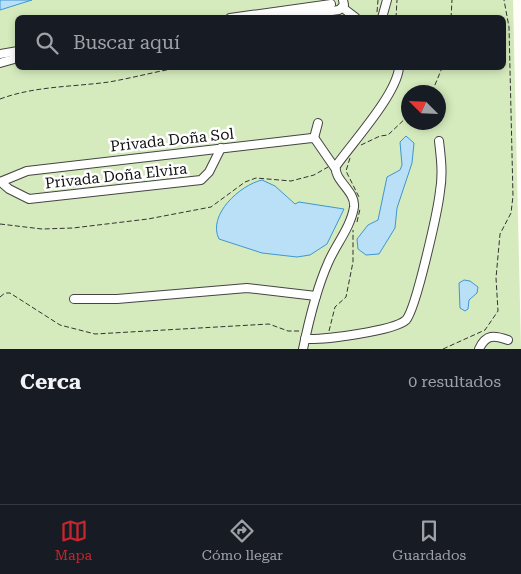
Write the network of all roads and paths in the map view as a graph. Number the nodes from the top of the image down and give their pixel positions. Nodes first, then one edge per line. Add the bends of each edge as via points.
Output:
1 (378, 0) edge
2 (389, 0) edge
3 (397, 0) edge
4 (452, 0) edge
5 (504, 0) edge
6 (337, 4) edge
7 (255, 15) edge
8 (292, 15) edge
9 (352, 15) edge
10 (376, 15) edge
11 (388, 15) edge
12 (389, 15) edge
13 (451, 15) edge
14 (15, 52) edge
15 (0, 54) edge
16 (15, 59) edge
17 (0, 62) edge
18 (167, 70) edge
19 (399, 70) edge
20 (441, 70) edge
21 (435, 85) edge
22 (0, 98) edge
23 (318, 123) dead end
24 (401, 123) edge
25 (314, 138) junction
26 (439, 141) dead end
27 (358, 147) dead end
28 (222, 148) junction
29 (351, 157) dead end
30 (334, 166) junction
31 (0, 182) edge
32 (360, 198) dead end
33 (360, 207) dead end
34 (0, 224) edge
35 (316, 296) junction
36 (0, 297) edge
37 (74, 299) dead end
38 (306, 335) junction
39 (322, 339) junction
40 (508, 340) dead end
41 (303, 349) edge
42 (443, 349) edge
43 (479, 349) edge

1 - 10 path
2 - 11 street
3 - 12 path
4 - 13 path
5 - 42 path via 509,27 513,196 511,213 500,234 496,278 498,311 485,330
6 - 7 street
6 - 8 street
6 - 9 street
14 - 15 street
16 - 17 street
18 - 22 path via 110,82 33,89
19 - 30 street via 386,98
20 - 21 path
23 - 25 street
24 - 27 path via 388,135
25 - 28 street, Privada Doña Sol
25 - 30 street
26 - 39 street via 440,191 411,312 406,320 388,328
28 - 31 street, Privada Doña Sol via 28,172
28 - 31 street, Privada Doña Elvira via 201,180 29,199
29 - 32 path via 346,172
30 - 34 path via 291,181 256,178 245,182 211,207 148,219 73,228
30 - 35 street via 354,205
33 - 39 path via 346,297 335,307 329,330
35 - 37 street via 247,288 117,299
35 - 38 street
36 - 38 path via 10,293 60,325 95,334 269,324
38 - 39 street
38 - 41 street
40 - 43 street via 495,336 487,338

